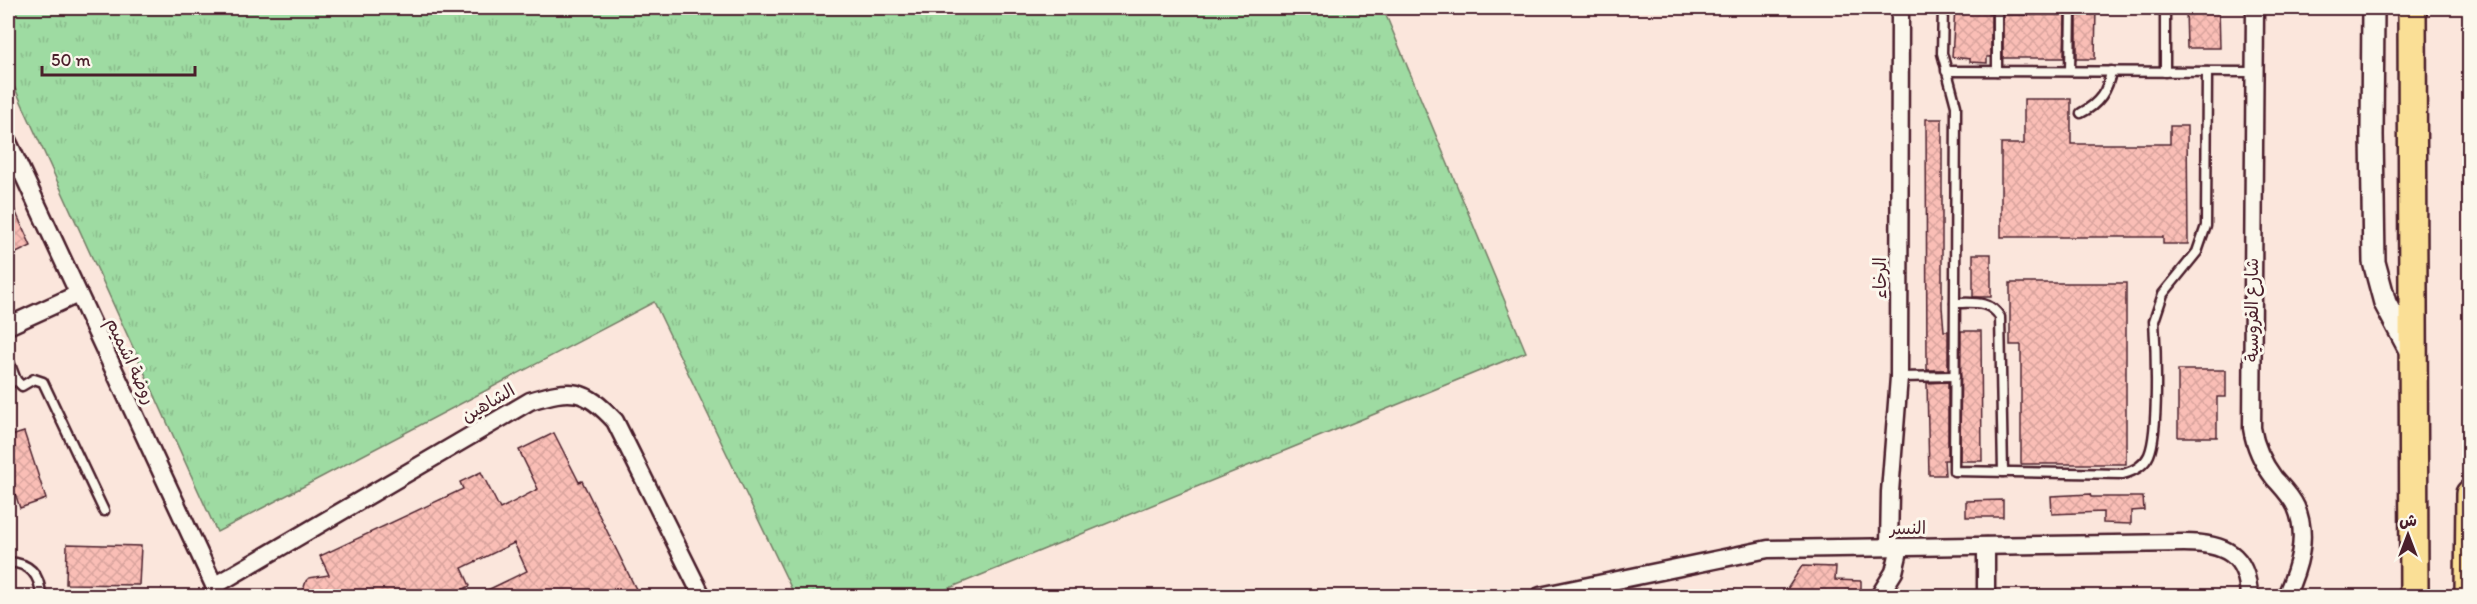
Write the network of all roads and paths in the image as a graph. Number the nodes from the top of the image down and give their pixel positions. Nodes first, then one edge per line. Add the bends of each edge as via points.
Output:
1 (1900, 8) edge
2 (1943, 8) edge
3 (1997, 8) edge
4 (2071, 8) edge
5 (2165, 8) edge
6 (2255, 8) edge
7 (2373, 8) edge
8 (2412, 8) edge
9 (1946, 71) junction
10 (1997, 71) junction
11 (2070, 71) junction
12 (2111, 71) junction
13 (2165, 72) junction
14 (2207, 72) junction
15 (2253, 72) junction
16 (2082, 113) dead end
17 (8, 142) edge
18 (78, 294) junction
19 (1955, 303) junction
20 (8, 326) edge
21 (2412, 354) junction
22 (8, 359) edge
23 (1955, 376) junction
24 (1899, 377) junction
25 (12, 382) edge
26 (2002, 471) junction
27 (2469, 494) edge
28 (104, 511) dead end
29 (2469, 541) edge
30 (1986, 546) junction
31 (2469, 546) edge
32 (1895, 547) junction
33 (8, 562) edge
34 (216, 591) edge
35 (40, 597) edge
36 (702, 597) edge
37 (1540, 597) edge
38 (1879, 597) edge
39 (1986, 597) edge
40 (2249, 597) edge
41 (2286, 597) edge
42 (2414, 597) edge
43 (2469, 597) edge

1 - 24 street, الرخاء
2 - 9 lane via 1941,43
3 - 10 lane
4 - 11 lane
5 - 13 lane
6 - 15 street, شارع الفروسية
7 - 21 street via 2374,262 2385,303
8 - 21 highway
9 - 10 lane
9 - 19 lane via 1956,105
10 - 11 lane
11 - 12 lane
12 - 13 lane
12 - 16 lane via 2103,95
13 - 14 lane
14 - 15 lane
14 - 26 lane via 2206,226 2197,252 2157,307 2154,435 2149,455 2138,468 2123,474
15 - 41 street, شارع الفروسية via 2252,428 2258,453 2296,508 2300,524 2299,566
17 - 18 street, روضة اشميم
18 - 20 street
18 - 34 street, روضة اشميم
19 - 23 lane
19 - 26 lane via 1984,303 2000,317
21 - 42 highway
22 - 25 lane
23 - 24 lane
23 - 26 lane via 1954,471
24 - 32 street, الرخاء via 1890,492
25 - 28 lane via 22,386 34,379 43,382
27 - 31 highway
29 - 31 street
30 - 32 street, النسر
30 - 39 street
30 - 40 street, النسر via 2207,545 2239,559 2247,575
31 - 43 highway
32 - 37 street, النسر via 1768,549
32 - 38 street, الرخاء via 1894,572
33 - 35 lane via 30,567 37,576
34 - 36 street, الشاهين via 530,401 554,393 576,392 597,402 615,421

